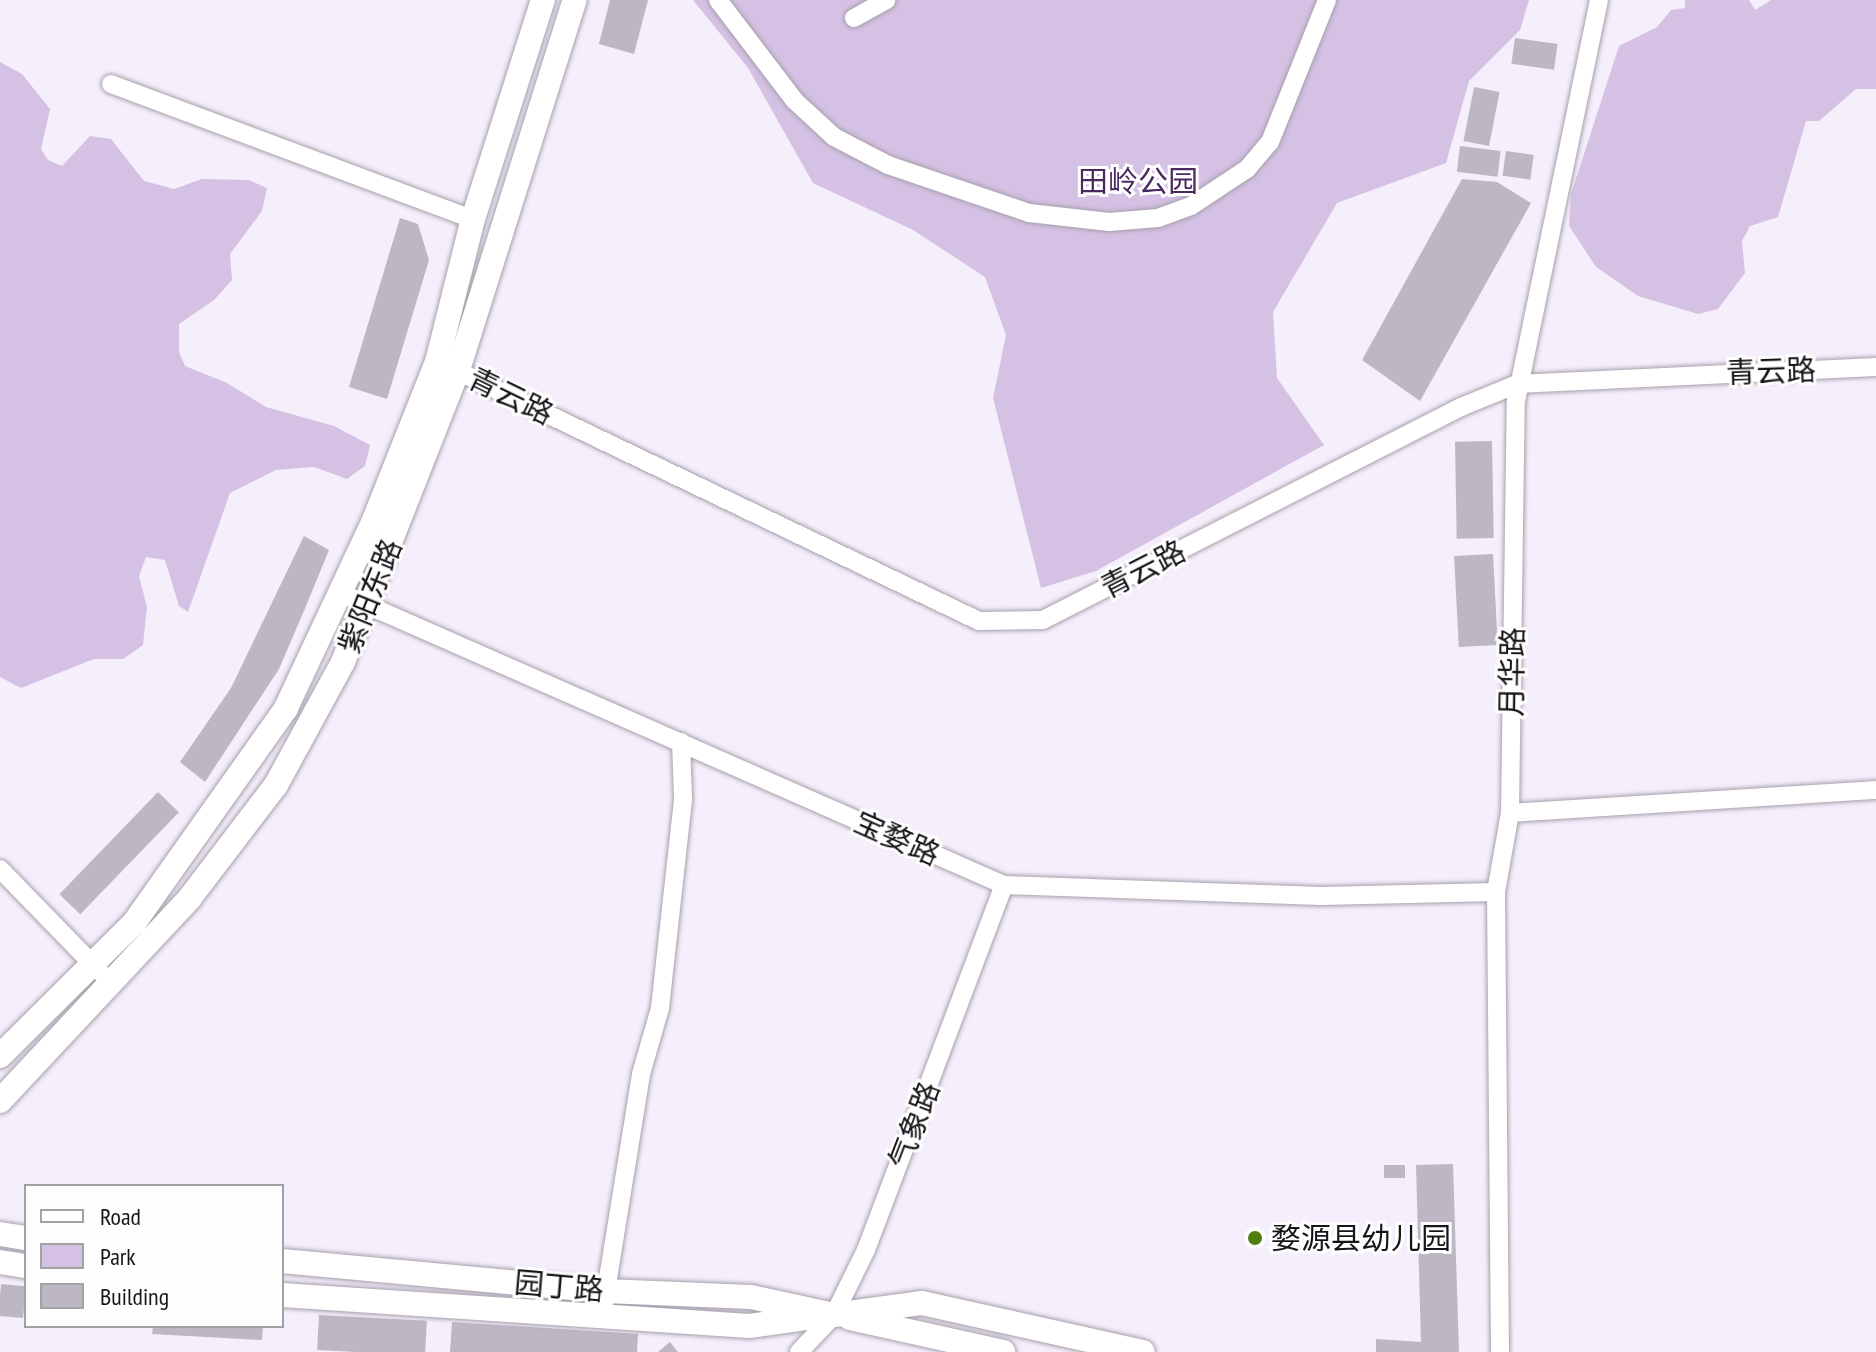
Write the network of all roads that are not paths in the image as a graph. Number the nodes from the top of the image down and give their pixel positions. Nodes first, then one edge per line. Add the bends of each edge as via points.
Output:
1 (543, 0) edge
2 (575, 0) edge
3 (718, 0) edge
4 (886, 0) edge
5 (1327, 0) edge
6 (1599, 0) edge
7 (854, 18) dead end
8 (111, 84) dead end
9 (473, 219) junction
10 (447, 366) junction
11 (1876, 367) edge
12 (1517, 384) junction
13 (340, 593) junction
14 (367, 604) junction
15 (681, 742) junction
16 (1876, 790) edge
17 (1510, 813) junction
18 (0, 869) edge
19 (1004, 885) junction
20 (1496, 892) junction
21 (93, 964) junction
22 (110, 984) junction
23 (0, 1056) edge
24 (0, 1101) edge
25 (0, 1234) edge
26 (24, 1238) edge
27 (284, 1261) edge
28 (0, 1262) edge
29 (24, 1266) edge
30 (284, 1295) edge
31 (604, 1302) junction
32 (834, 1315) junction
33 (799, 1352) edge
34 (1003, 1352) edge
35 (1143, 1352) edge
36 (1500, 1352) edge

1 - 9 main road, 紫阳东路
2 - 10 main road, 紫阳东路
3 - 5 street via 795,101 834,137 888,165 1029,213 1109,222 1158,218 1191,206 1247,169 1270,142
4 - 7 street
6 - 12 street, 月华路
8 - 9 street
9 - 10 main road, 紫阳东路
10 - 12 street, 青云路 via 979,621 1043,620 1461,407
10 - 13 main road, 紫阳东路
10 - 14 main road, 紫阳东路
11 - 12 street, 青云路
12 - 17 street, 月华路
13 - 14 street, 宝婺路
13 - 21 main road, 紫阳东路 via 286,708 134,923
14 - 15 street, 宝婺路
14 - 22 main road, 紫阳东路 via 343,662 276,785 189,899
15 - 19 street, 宝婺路
15 - 31 street via 683,798 660,1008 641,1074
16 - 17 street
17 - 20 street, 月华路
18 - 21 street
19 - 20 street, 宝婺路 via 1321,896
19 - 32 street, 气象路 via 866,1250
20 - 36 street, 月华路
21 - 22 street
21 - 23 main road, 紫阳东路
22 - 24 main road, 紫阳东路
25 - 26 main road
27 - 31 main road, 园丁路
28 - 29 main road
30 - 31 main road, 园丁路
31 - 32 main road, 园丁路 via 749,1326
32 - 33 street, 气象路
32 - 34 main road, 园丁路
32 - 35 main road, 园丁路 via 922,1303

